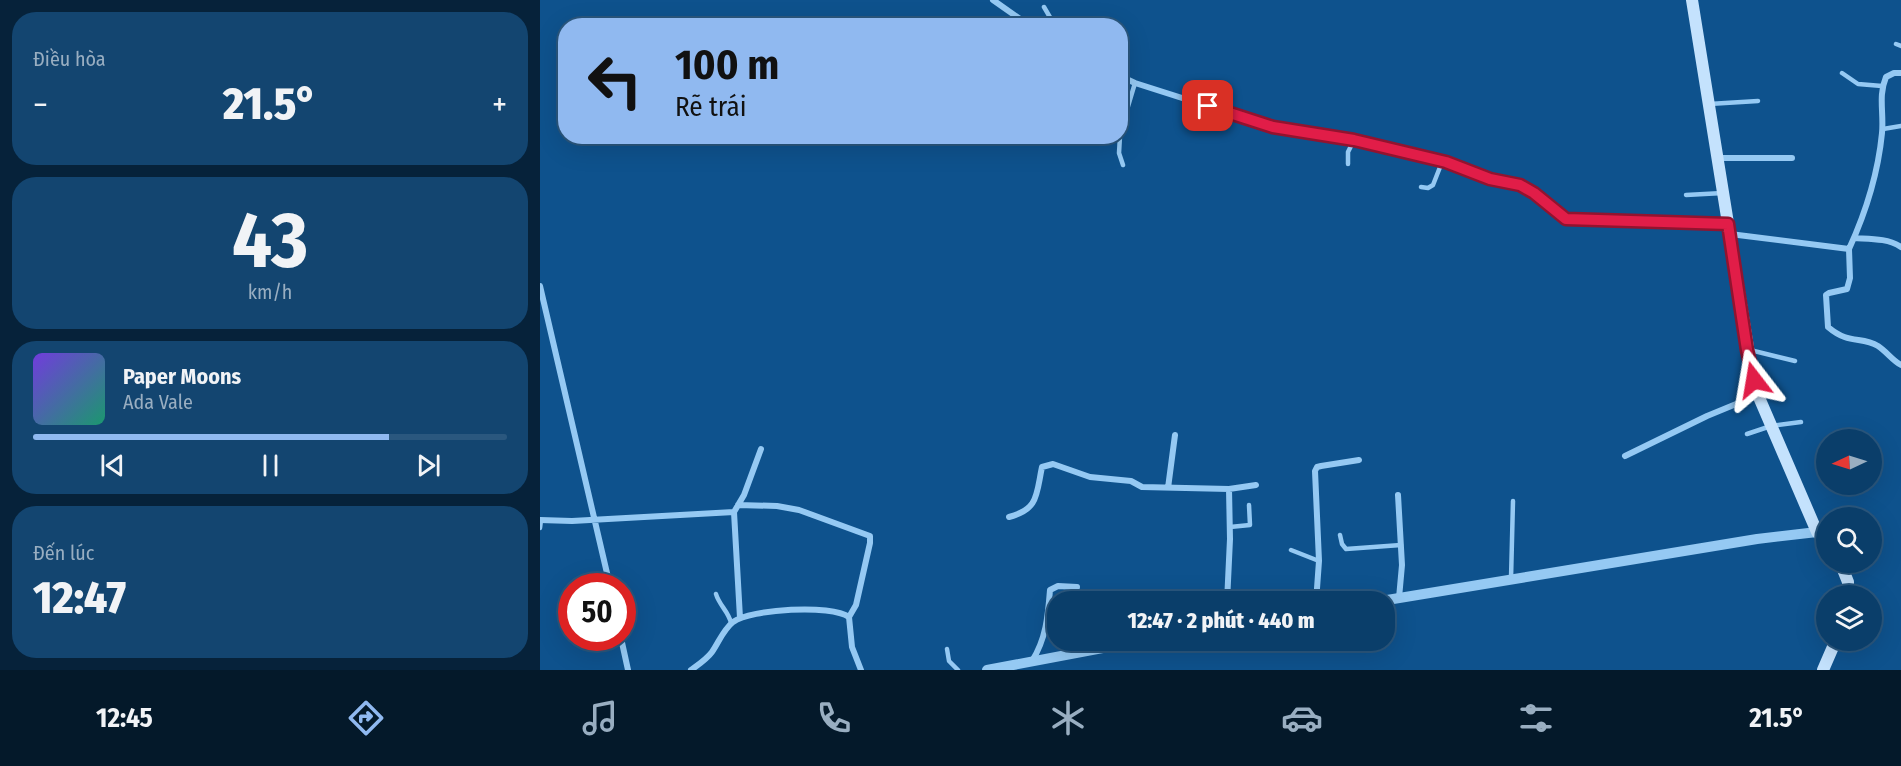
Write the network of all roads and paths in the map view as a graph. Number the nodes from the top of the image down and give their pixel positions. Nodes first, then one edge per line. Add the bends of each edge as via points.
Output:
1 (993, 0) edge
2 (1692, 0) edge
3 (1044, 8) dead end
4 (1019, 18) edge
5 (1050, 18) edge
6 (1901, 73) edge
7 (1842, 74) dead end
8 (1128, 80) edge
9 (1135, 83) junction
10 (1882, 87) junction
11 (1758, 101) dead end
12 (1709, 104) junction
13 (1128, 107) edge
14 (1901, 126) edge
15 (1883, 129) junction
16 (1354, 140) junction
17 (1120, 144) edge
18 (1718, 158) junction
19 (1792, 158) dead end
20 (1442, 162) junction
21 (1348, 164) dead end
22 (1123, 165) dead end
23 (1420, 187) dead end
24 (1723, 193) junction
25 (1686, 195) dead end
26 (1729, 229) junction
27 (1854, 238) junction
28 (1901, 247) edge
29 (1849, 249) junction
30 (540, 286) edge
31 (1747, 350) junction
32 (1795, 361) dead end
33 (1901, 365) edge
34 (1758, 395) junction
35 (1801, 422) dead end
36 (1771, 426) junction
37 (1747, 434) dead end
38 (1175, 435) dead end
39 (761, 450) dead end
40 (1625, 456) dead end
41 (1359, 460) dead end
42 (1256, 486) dead end
43 (1168, 488) junction
44 (1229, 489) junction
45 (1398, 495) dead end
46 (1514, 501) dead end
47 (738, 505) junction
48 (1249, 505) dead end
49 (734, 512) junction
50 (1009, 517) dead end
51 (595, 518) junction
52 (540, 523) edge
53 (1230, 527) junction
54 (1816, 530) edge
55 (1816, 532) edge
56 (1340, 535) dead end
57 (1401, 545) junction
58 (1291, 550) dead end
59 (1319, 561) junction
60 (607, 573) edge
61 (1511, 579) junction
62 (1077, 587) dead end
63 (1227, 591) edge
64 (1317, 591) edge
65 (716, 594) dead end
66 (1399, 598) junction
67 (1395, 599) edge
68 (849, 616) junction
69 (740, 618) junction
70 (731, 624) junction
71 (947, 649) dead end
72 (624, 651) edge
73 (1072, 651) edge
74 (1091, 651) edge
75 (1831, 651) edge
76 (1072, 655) junction
77 (1032, 662) junction
78 (628, 670) edge
79 (691, 670) edge
80 (861, 670) edge
81 (958, 670) edge
82 (987, 670) edge
83 (1823, 670) edge

1 - 4 street
2 - 12 main road
3 - 5 lane
6 - 10 street via 1886,77
7 - 10 lane via 1858,84
8 - 9 street
9 - 13 lane
9 - 16 street via 1273,127
10 - 15 street
11 - 12 lane
12 - 18 main road
14 - 15 lane
15 - 27 street via 1869,203
16 - 20 street
16 - 21 lane
17 - 22 lane
18 - 19 street
18 - 24 main road
20 - 23 lane via 1433,185
20 - 26 street via 1520,185 1566,219
24 - 25 lane
24 - 26 main road
26 - 29 street
26 - 31 main road
27 - 28 street via 1881,240
27 - 29 street
29 - 33 street via 1847,289 1826,295 1828,327 1846,339 1878,346
30 - 51 street
31 - 32 lane
31 - 34 main road
34 - 36 main road
34 - 40 street
35 - 36 lane
36 - 37 lane
36 - 54 main road
38 - 43 street
39 - 47 street
41 - 59 street via 1317,467
42 - 44 street
43 - 44 street
43 - 50 street via 1090,477 1048,464 1042,468 1034,504
44 - 53 street
45 - 57 street
46 - 61 lane
47 - 49 street
47 - 68 street via 799,510 870,536 856,605
48 - 53 lane via 1250,525
49 - 51 street
49 - 69 street
51 - 52 street
51 - 60 street
53 - 63 street
55 - 61 street
56 - 57 lane via 1346,549
57 - 66 street
58 - 59 lane
59 - 64 street
61 - 66 street
62 - 77 street via 1050,589 1047,621
65 - 70 lane
66 - 67 street
68 - 69 street via 826,610 774,611
68 - 80 street via 852,647
69 - 70 street
70 - 79 street via 711,654
71 - 81 lane via 949,661
72 - 78 street
73 - 76 lane
74 - 76 street
75 - 83 main road
76 - 77 street
77 - 82 street

